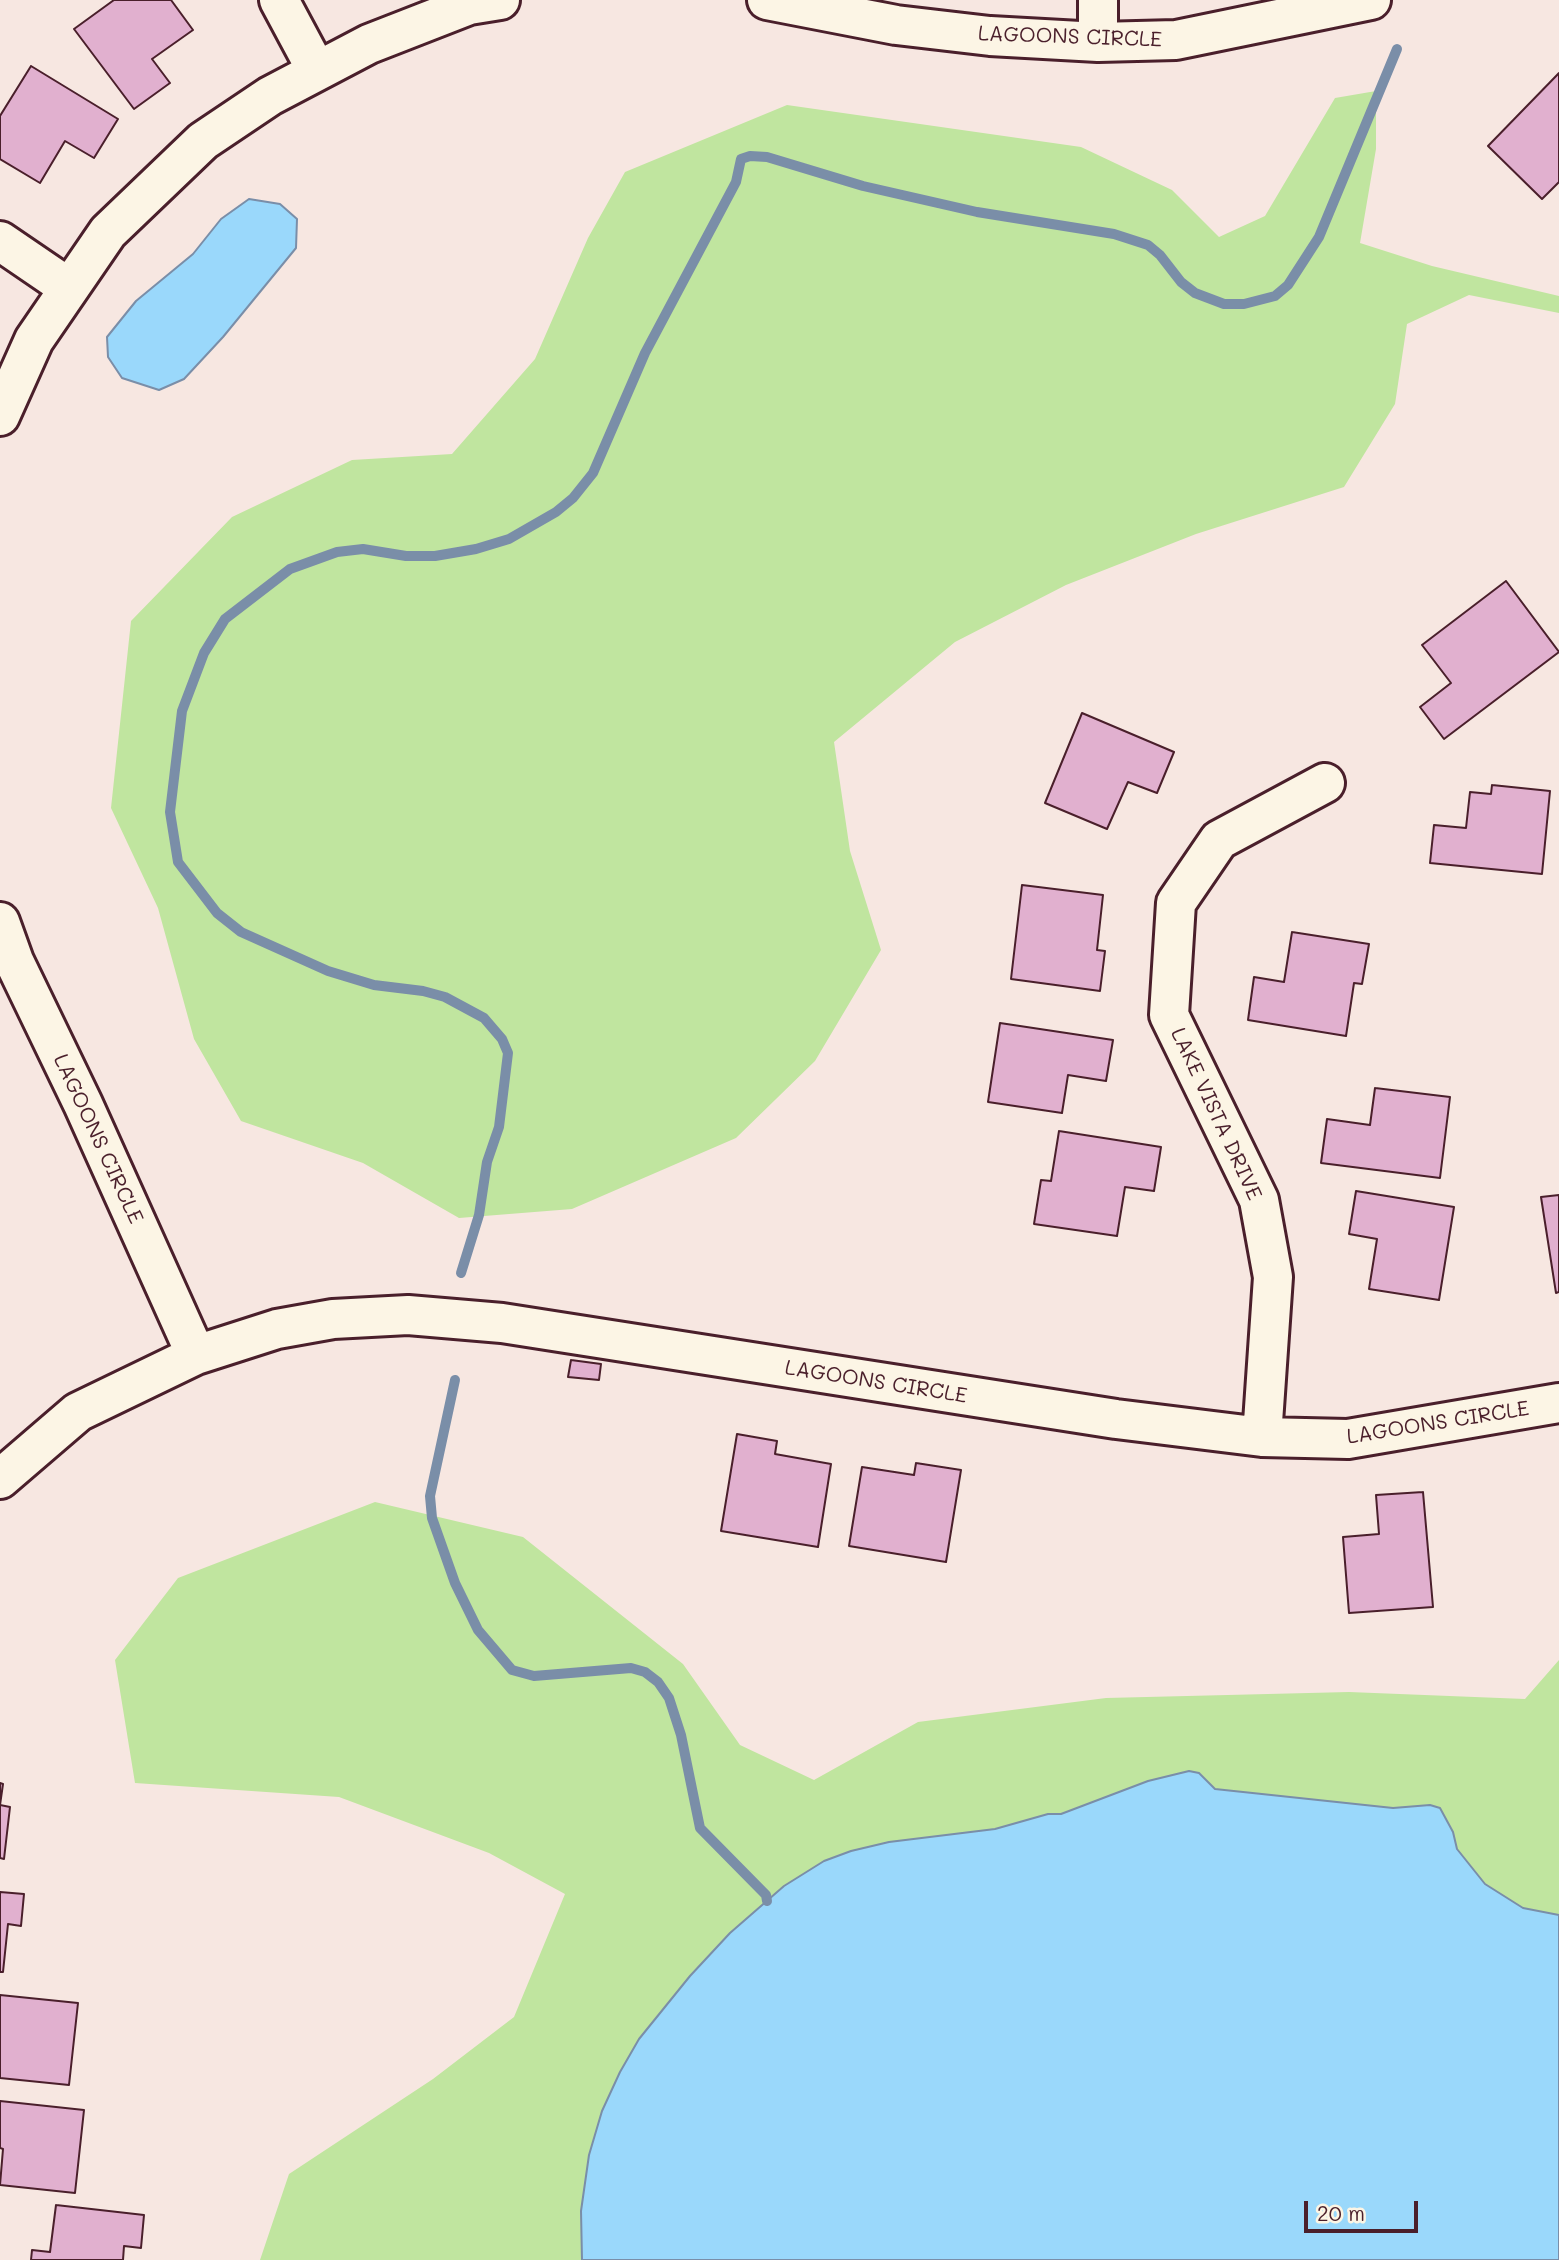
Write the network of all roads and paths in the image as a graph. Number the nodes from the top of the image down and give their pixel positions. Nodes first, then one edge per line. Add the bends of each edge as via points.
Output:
1 (279, 0) edge
2 (500, 0) edge
3 (767, 0) edge
4 (1098, 0) edge
5 (1371, 0) edge
6 (898, 13) edge
7 (1098, 42) junction
8 (317, 71) junction
9 (0, 241) edge
10 (69, 288) junction
11 (0, 416) edge
12 (1325, 783) dead end
13 (0, 922) edge
14 (196, 1355) junction
15 (1559, 1403) edge
16 (1262, 1437) junction
17 (0, 1479) edge

1 - 8 street
2 - 8 street via 456,10 369,44
3 - 6 street, LAGOONS CIRCLE
4 - 7 street
5 - 7 street, LAGOONS CIRCLE via 1177,40
6 - 7 street, LAGOONS CIRCLE via 990,36
8 - 10 street via 204,141 108,232
9 - 10 street
10 - 11 street via 34,340
12 - 16 street, LAKE VISTA DRIVE via 1219,841 1176,903 1169,1015 1259,1200 1273,1277
13 - 14 street, LAGOONS CIRCLE
14 - 16 street, LAGOONS CIRCLE via 277,1329 408,1315 502,1324 1116,1419
14 - 17 street, LAGOONS CIRCLE via 78,1412
15 - 16 street, LAGOONS CIRCLE via 1348,1438

